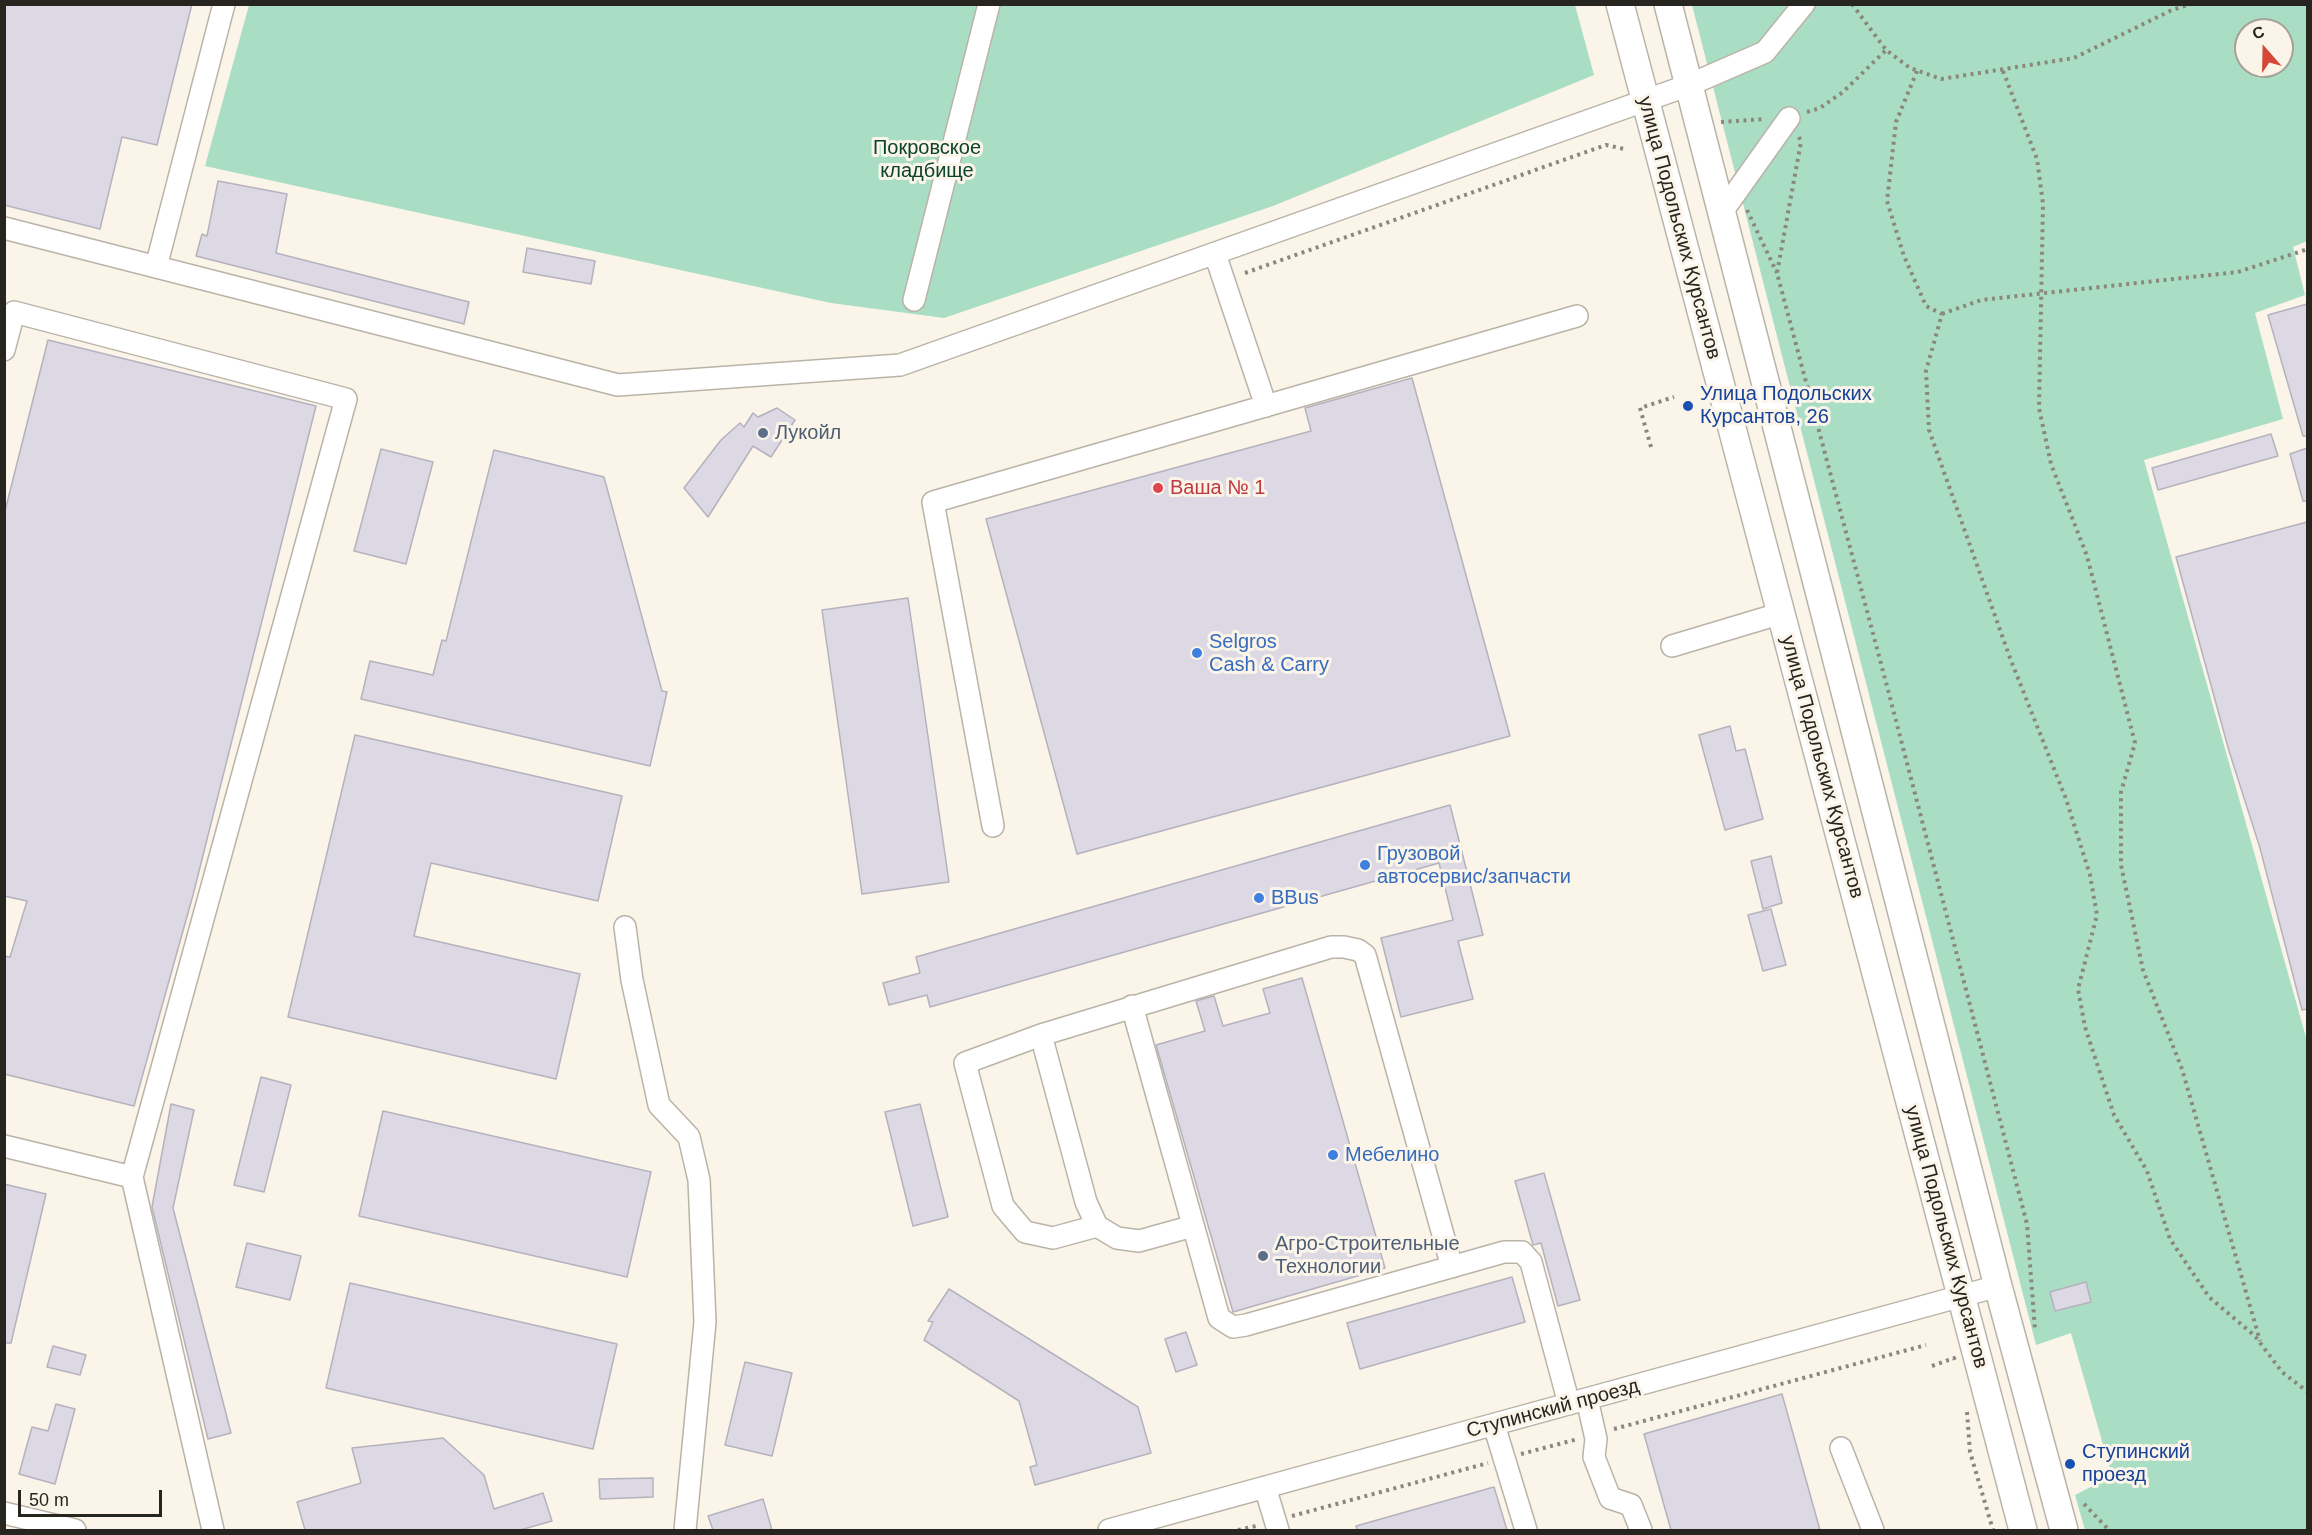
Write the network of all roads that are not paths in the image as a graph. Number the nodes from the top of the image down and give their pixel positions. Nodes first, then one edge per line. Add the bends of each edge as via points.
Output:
1 (224, 4) edge
2 (989, 4) edge
3 (1620, 4) edge
4 (1668, 4) edge
5 (1804, 4) edge
6 (1689, 85) junction
7 (1645, 102) junction
8 (1789, 118) road end
9 (1722, 212) junction
10 (4, 228) edge
11 (1215, 254) junction
12 (156, 267) junction
13 (914, 300) dead end
14 (1577, 316) dead end
15 (4, 350) edge
16 (1266, 406) junction
17 (1782, 613) junction
18 (1672, 646) dead end
19 (993, 826) dead end
20 (625, 927) dead end
21 (1131, 1006) junction
22 (1041, 1035) junction
23 (4, 1146) edge
24 (132, 1177) junction
25 (1097, 1226) junction
26 (1193, 1226) junction
27 (1452, 1267) junction
28 (1998, 1286) junction
29 (1961, 1296) junction
30 (1578, 1402) junction
31 (1494, 1425) junction
32 (1841, 1448) dead end
33 (1265, 1488) junction
34 (4, 1513) edge
35 (75, 1530) edge
36 (213, 1530) edge
37 (685, 1530) edge
38 (1109, 1530) edge
39 (1278, 1530) edge
40 (1526, 1530) edge
41 (1641, 1530) edge
42 (1872, 1530) edge
43 (2023, 1530) edge
44 (2064, 1530) edge

1 - 12 street
2 - 13 street
3 - 7 main road, улица Подольских Курсантов
4 - 6 main road, улица Подольских Курсантов
5 - 6 street via 1765,52
6 - 7 street
6 - 9 main road, улица Подольских Курсантов
7 - 11 street
7 - 17 main road, улица Подольских Курсантов
8 - 9 street
9 - 28 main road, улица Подольских Курсантов
10 - 12 street
11 - 12 street via 900,365 618,385
11 - 16 street
14 - 16 street
15 - 24 street via 14,312 346,399
16 - 19 street via 933,502
17 - 18 street
17 - 29 main road, улица Подольских Курсантов
20 - 37 street via 632,980 659,1105 689,1137 699,1180 705,1322
21 - 22 street
21 - 26 street
21 - 27 street via 1331,947 1358,950 1365,955
22 - 25 street via 1086,1202
22 - 25 street via 965,1063 1002,1206 1025,1232 1053,1238
23 - 24 street
24 - 36 street
25 - 26 street via 1117,1238 1139,1241
26 - 27 street via 1219,1318 1233,1327
27 - 30 street via 1504,1252 1522,1252 1531,1263
28 - 29 street, Ступинский проезд
28 - 44 main road, улица Подольских Курсантов
29 - 30 street, Ступинский проезд
29 - 43 main road, улица Подольских Курсантов
30 - 31 street, Ступинский проезд
30 - 41 street via 1596,1439 1594,1457 1610,1498 1630,1505
31 - 33 street, Ступинский проезд
31 - 40 street
32 - 42 street
33 - 38 street, Ступинский проезд
33 - 39 street
34 - 35 street

